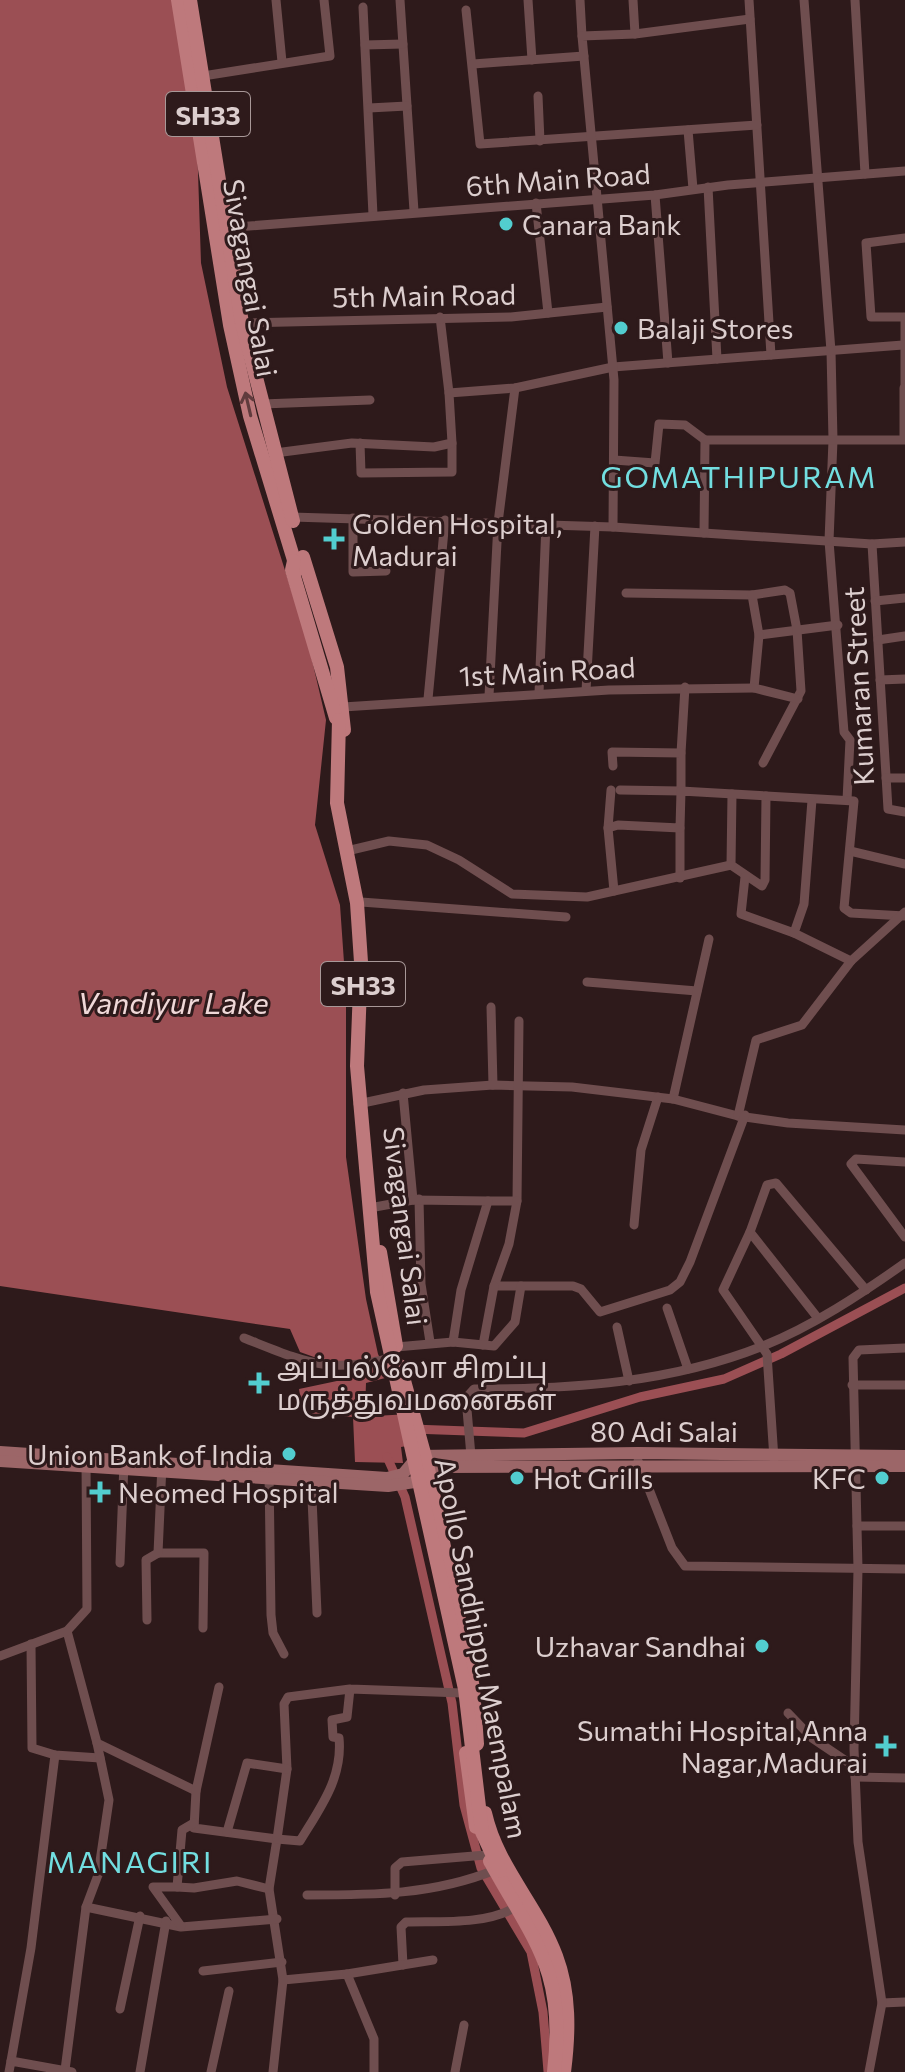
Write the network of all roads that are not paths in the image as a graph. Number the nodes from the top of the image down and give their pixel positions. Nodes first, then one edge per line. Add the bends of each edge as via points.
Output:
1 (178, 0) edge
2 (190, 0) edge
3 (276, 0) edge
4 (324, 0) edge
5 (400, 0) edge
6 (528, 0) edge
7 (580, 0) edge
8 (633, 0) edge
9 (749, 0) edge
10 (804, 0) edge
11 (855, 0) edge
12 (363, 7) dead end
13 (466, 10) dead end
14 (750, 19) junction
15 (635, 34) junction
16 (582, 36) junction
17 (403, 44) junction
18 (365, 45) junction
19 (584, 56) junction
20 (532, 60) junction
21 (282, 62) junction
22 (473, 64) junction
23 (203, 76) junction
24 (538, 96) dead end
25 (407, 106) junction
26 (369, 108) junction
27 (757, 125) junction
28 (688, 130) junction
29 (591, 138) junction
30 (540, 141) junction
31 (905, 171) edge
32 (865, 174) junction
33 (818, 177) junction
34 (760, 182) junction
35 (708, 187) junction
36 (693, 189) junction
37 (655, 195) junction
38 (596, 199) junction
39 (536, 203) junction
40 (414, 211) junction
41 (373, 215) junction
42 (219, 228) junction
43 (904, 238) edge
44 (905, 249) edge
45 (607, 307) junction
46 (548, 313) junction
47 (440, 317) junction
48 (904, 317) edge
49 (242, 323) junction
50 (903, 345) edge
51 (831, 351) junction
52 (771, 355) junction
53 (717, 359) junction
54 (668, 363) junction
55 (613, 367) junction
56 (515, 388) junction
57 (904, 388) edge
58 (449, 393) junction
59 (370, 400) dead end
60 (262, 404) junction
61 (705, 440) junction
62 (833, 440) junction
63 (360, 443) junction
64 (452, 443) junction
65 (275, 453) junction
66 (614, 460) junction
67 (292, 517) junction
68 (353, 518) junction
69 (445, 520) junction
70 (498, 523) junction
71 (546, 524) junction
72 (595, 526) junction
73 (613, 527) junction
74 (704, 533) junction
75 (829, 541) junction
76 (905, 542) edge
77 (872, 544) junction
78 (298, 559) junction
79 (386, 571) dead end
80 (626, 593) dead end
81 (752, 595) junction
82 (905, 598) edge
83 (875, 601) junction
84 (838, 625) junction
85 (797, 630) junction
86 (759, 635) junction
87 (905, 636) edge
88 (878, 640) junction
89 (905, 679) edge
90 (880, 680) junction
91 (685, 687) junction
92 (754, 688) junction
93 (586, 691) junction
94 (539, 693) junction
95 (489, 696) junction
96 (428, 699) junction
97 (798, 699) junction
98 (341, 716) junction
99 (681, 753) junction
100 (763, 763) dead end
101 (613, 766) dead end
102 (886, 778) junction
103 (905, 778) edge
104 (681, 791) junction
105 (732, 794) junction
106 (766, 796) junction
107 (812, 800) junction
108 (847, 800) junction
109 (905, 812) edge
110 (608, 828) junction
111 (680, 828) junction
112 (351, 850) junction
113 (850, 851) junction
114 (905, 864) edge
115 (731, 865) junction
116 (745, 877) junction
117 (680, 878) junction
118 (614, 891) junction
119 (361, 902) junction
120 (904, 914) edge
121 (566, 917) dead end
122 (794, 933) junction
123 (709, 939) dead end
124 (851, 961) junction
125 (587, 982) dead end
126 (697, 991) junction
127 (491, 1007) dead end
128 (519, 1021) dead end
129 (493, 1085) junction
130 (518, 1086) junction
131 (403, 1093) junction
132 (658, 1097) junction
133 (673, 1099) junction
134 (361, 1104) junction
135 (741, 1115) junction
136 (905, 1130) edge
137 (905, 1162) edge
138 (416, 1200) junction
139 (488, 1201) junction
140 (517, 1201) junction
141 (375, 1207) junction
142 (634, 1225) dead end
143 (750, 1232) junction
144 (905, 1237) edge
145 (905, 1263) edge
146 (494, 1286) junction
147 (521, 1286) junction
148 (866, 1290) junction
149 (667, 1308) dead end
150 (817, 1317) junction
151 (617, 1327) dead end
152 (244, 1338) dead end
153 (430, 1342) junction
154 (453, 1342) junction
155 (483, 1345) junction
156 (905, 1348) edge
157 (764, 1350) junction
158 (394, 1354) junction
159 (688, 1369) junction
160 (629, 1381) junction
161 (852, 1385) junction
162 (905, 1385) edge
163 (0, 1452) edge
164 (471, 1456) junction
165 (905, 1456) edge
166 (638, 1459) junction
167 (0, 1461) edge
168 (774, 1461) junction
169 (856, 1461) junction
170 (86, 1462) junction
171 (414, 1462) junction
172 (124, 1465) junction
173 (162, 1466) junction
174 (905, 1466) edge
175 (268, 1474) junction
176 (311, 1476) junction
177 (857, 1526) junction
178 (905, 1526) edge
179 (158, 1553) junction
180 (120, 1563) dead end
181 (858, 1569) junction
182 (905, 1569) edge
183 (317, 1613) dead end
184 (147, 1620) dead end
185 (203, 1628) dead end
186 (67, 1631) junction
187 (31, 1644) junction
188 (284, 1654) dead end
189 (0, 1656) edge
190 (219, 1687) dead end
191 (350, 1689) junction
192 (459, 1693) junction
193 (788, 1713) dead end
194 (97, 1743) junction
195 (55, 1755) junction
196 (100, 1758) junction
197 (287, 1769) junction
198 (855, 1772) junction
199 (905, 1778) edge
200 (196, 1791) junction
201 (194, 1823) junction
202 (227, 1832) junction
203 (277, 1839) junction
204 (482, 1855) junction
205 (495, 1871) junction
206 (177, 1887) junction
207 (269, 1889) junction
208 (307, 1895) dead end
209 (395, 1895) junction
210 (86, 1907) junction
211 (512, 1909) junction
212 (140, 1916) junction
213 (277, 1919) junction
214 (166, 1921) junction
215 (181, 1927) junction
216 (433, 1960) dead end
217 (282, 1962) junction
218 (403, 1965) junction
219 (203, 1971) dead end
220 (347, 1974) junction
221 (283, 1980) junction
222 (229, 1991) dead end
223 (905, 2002) edge
224 (882, 2003) junction
225 (120, 2009) dead end
226 (464, 2025) dead end
227 (10, 2067) edge
228 (68, 2071) edge
229 (140, 2072) edge
230 (211, 2072) edge
231 (273, 2072) edge
232 (374, 2072) edge
233 (455, 2072) edge
234 (554, 2072) edge
235 (564, 2072) edge
236 (869, 2072) edge

1 - 42 main road, Sivagangai Salai / SH33
2 - 23 main road, Sivagangai Salai / SH33
3 - 21 street
4 - 21 street via 330,56
5 - 17 street
6 - 20 street
7 - 16 street
8 - 15 street
9 - 14 street
10 - 33 street
11 - 32 street
12 - 18 street
13 - 22 street
14 - 15 street
14 - 27 street
15 - 16 street
16 - 19 street
17 - 18 street
17 - 25 street
18 - 26 street
19 - 20 street
19 - 29 street
20 - 22 street
21 - 23 street
22 - 30 street via 480,144
23 - 42 main road, Sivagangai Salai / SH33
24 - 30 street
25 - 26 street
25 - 40 street
26 - 41 street
27 - 28 street
27 - 34 street
28 - 29 street
28 - 36 street
29 - 30 street
29 - 38 street
31 - 32 street, 6th Main Road
32 - 33 street, 6th Main Road
33 - 34 street, 6th Main Road
33 - 51 street
34 - 35 street, 6th Main Road
34 - 52 street
35 - 36 street, 6th Main Road
35 - 53 street
36 - 37 street, 6th Main Road
37 - 38 street, 6th Main Road
37 - 54 street
38 - 39 street, 6th Main Road
38 - 45 street
39 - 40 street, 6th Main Road
39 - 46 street
40 - 41 street, 6th Main Road
41 - 42 street, 6th Main Road
42 - 49 main road, Sivagangai Salai / SH33
78 -> 42 main road, Sivagangai Salai / SH33 via 250,416
43 - 44 street
43 - 48 street via 866,243 871,317
45 - 46 street, 5th Main Road
45 - 55 street
46 - 47 street, 5th Main Road
47 - 49 street, 5th Main Road
47 - 58 street
48 - 50 street
49 - 60 main road, Sivagangai Salai / SH33
50 - 51 street
50 - 57 street
51 - 52 street
51 - 62 street
52 - 53 street
53 - 54 street
54 - 55 street
55 - 56 street
55 - 66 street
56 - 58 street
56 - 70 street
57 - 62 street via 904,440
58 - 64 street
59 - 60 street
60 - 65 main road, Sivagangai Salai / SH33
61 - 62 street
61 - 66 street via 685,425 659,424 655,463
61 - 74 street
62 - 75 street
63 - 64 street
63 - 64 street via 361,473 452,472
63 - 65 street
65 - 67 main road, Sivagangai Salai / SH33
66 - 73 street
67 - 68 street
67 - 78 main road, Sivagangai Salai / SH33
68 - 69 street
68 - 79 street via 353,572
69 - 70 street
69 - 96 street
70 - 71 street
70 - 95 street
71 - 72 street
71 - 94 street
72 - 73 street
72 - 93 street
73 - 74 street
74 - 75 street
75 - 77 street
75 - 84 street
76 - 77 street
77 - 83 street, Kumaran Street
78 - 98 main road, Sivagangai Salai / SH33
78 - 134 main road, Sivagangai Salai / SH33 via 292,570 337,725 335,803 355,902 359,962 355,1022
80 - 81 street
81 - 85 street via 788,591
81 - 86 street
82 - 83 street
83 - 88 street, Kumaran Street
84 - 85 street
84 - 108 street via 844,732 850,740
85 - 86 street
85 - 97 street via 802,677
86 - 92 street
87 - 88 street
88 - 90 street, Kumaran Street
89 - 90 street
90 - 102 street, Kumaran Street
91 - 92 street, 1st Main Road
91 - 93 street, 1st Main Road
91 - 99 street
92 - 97 street, 1st Main Road
93 - 94 street, 1st Main Road
94 - 95 street, 1st Main Road
95 - 96 street, 1st Main Road
96 - 98 street, 1st Main Road
97 - 100 street
98 - 112 main road, Sivagangai Salai / SH33 via 342,802
98 - 205 main road, Apollo Sandhippu Maempalam, bridge via 337,803 357,903 357,1066 377,1292 465,1689 474,1790
99 - 101 street via 612,752
99 - 104 street
102 - 103 street
102 - 109 street, Kumaran Street via 888,809
104 - 105 street
104 - 110 street via 616,790
104 - 111 street
105 - 106 street
105 - 115 street
106 - 107 street
106 - 116 street via 764,884
107 - 108 street
107 - 122 street via 804,904
108 - 113 street via 854,801
110 - 111 street
110 - 118 street
111 - 117 street
112 - 118 street via 389,841 427,845 512,894 587,897
112 - 119 main road, Sivagangai Salai / SH33
113 - 114 street
113 - 120 street via 844,908 851,913
115 - 116 street
115 - 117 street
116 - 122 street via 741,914
117 - 118 street
119 - 121 street
119 - 134 main road, Sivagangai Salai / SH33
120 - 124 street
122 - 124 street
123 - 126 street
124 - 135 street via 802,1025 756,1040
125 - 126 street
126 - 133 street
127 - 129 street
128 - 130 street
129 - 130 street
129 - 131 street
130 - 132 street
130 - 140 street
131 - 134 street
131 - 138 street
132 - 133 street
132 - 142 street via 641,1150
133 - 135 street
134 - 141 main road, Sivagangai Salai / SH33
134 - 158 main road, Sivagangai Salai / SH33 via 375,1293
135 - 136 street
135 - 147 street via 690,1262 670,1290 600,1312 573,1286
137 - 144 street via 856,1159 851,1169
138 - 139 street
138 - 141 street
138 - 153 street
139 - 140 street
139 - 154 street via 461,1290
140 - 146 street
141 - 158 main road, Sivagangai Salai / SH33
143 - 148 street via 767,1185 776,1183
143 - 150 street
143 - 157 street via 723,1290
145 - 148 street
146 - 147 street
146 - 155 street
147 - 155 street via 515,1322 494,1346
148 - 150 street
149 - 159 street
150 - 157 street
151 - 160 street
152 - 158 street via 306,1363 345,1368
153 - 154 street
153 - 158 street
154 - 155 street
156 - 161 street via 855,1353
157 - 159 street
157 - 168 street
158 - 171 main road, Sivagangai Salai / SH33
159 - 160 street
160 - 164 street via 560,1389 474,1389 466,1398
161 - 162 street
161 - 169 street
163 - 170 main road, 80 Adi Salai
164 - 166 main road, 80 Adi Salai
164 - 171 main road, 80 Adi Salai
165 - 169 main road, 80 Adi Salai
166 - 168 main road, 80 Adi Salai
166 - 171 main road, 80 Adi Salai via 442,1467
166 - 181 street via 672,1548 685,1566
167 - 170 main road, 80 Adi Salai
168 - 169 main road, 80 Adi Salai
169 - 174 main road, 80 Adi Salai
169 - 177 street
170 - 172 main road, 80 Adi Salai
170 - 186 street via 87,1609
171 - 176 main road, 80 Adi Salai via 387,1482
171 - 192 main road, Sivagangai Salai
171 - 235 main road, Sivagangai Salai via 473,1688 485,1816 497,1850 555,1955 567,2005
172 - 173 main road, 80 Adi Salai
172 - 180 street
173 - 175 main road, 80 Adi Salai
173 - 179 street
175 - 176 main road, 80 Adi Salai
175 - 188 street via 273,1633
176 - 183 street
177 - 178 street
177 - 181 street
179 - 184 street via 146,1560
179 - 185 street via 204,1553
181 - 182 street
181 - 198 street
186 - 187 street
186 - 194 street
187 - 189 street
187 - 195 street via 32,1748
190 - 200 street
191 - 192 street
191 - 197 street via 285,1700
191 - 203 street via 347,1717 332,1720 341,1762 324,1802 300,1841
192 - 204 main road, Sivagangai Salai via 470,1799
193 - 198 street
194 - 196 street
194 - 200 street
195 - 196 street
195 - 227 street
196 - 210 street via 109,1800 98,1875
197 - 202 street via 247,1763
197 - 203 street
198 - 199 street
198 - 224 street via 858,1842
200 - 201 street
201 - 202 street via 194,1828
201 - 206 street via 182,1830
202 - 203 street
203 - 207 street
204 - 205 main road, Sivagangai Salai
204 - 209 street via 402,1862 395,1868
205 - 209 street via 449,1887
205 - 211 main road, Sivagangai Salai
206 - 207 street via 237,1881
206 - 215 street via 157,1884 153,1889
207 - 213 street
208 - 209 street
210 - 212 street
210 - 228 street
211 - 218 street via 406,1922 401,1927
211 - 234 main road, Sivagangai Salai via 552,1979 558,2028
212 - 214 street
212 - 225 street
213 - 215 street
213 - 217 street
214 - 215 street
214 - 229 street
216 - 218 street
217 - 219 street
217 - 221 street
218 - 220 street
220 - 221 street
220 - 232 street via 374,2039
221 - 231 street
222 - 230 street
223 - 224 street
224 - 236 street
226 - 233 street
227 - 228 street

